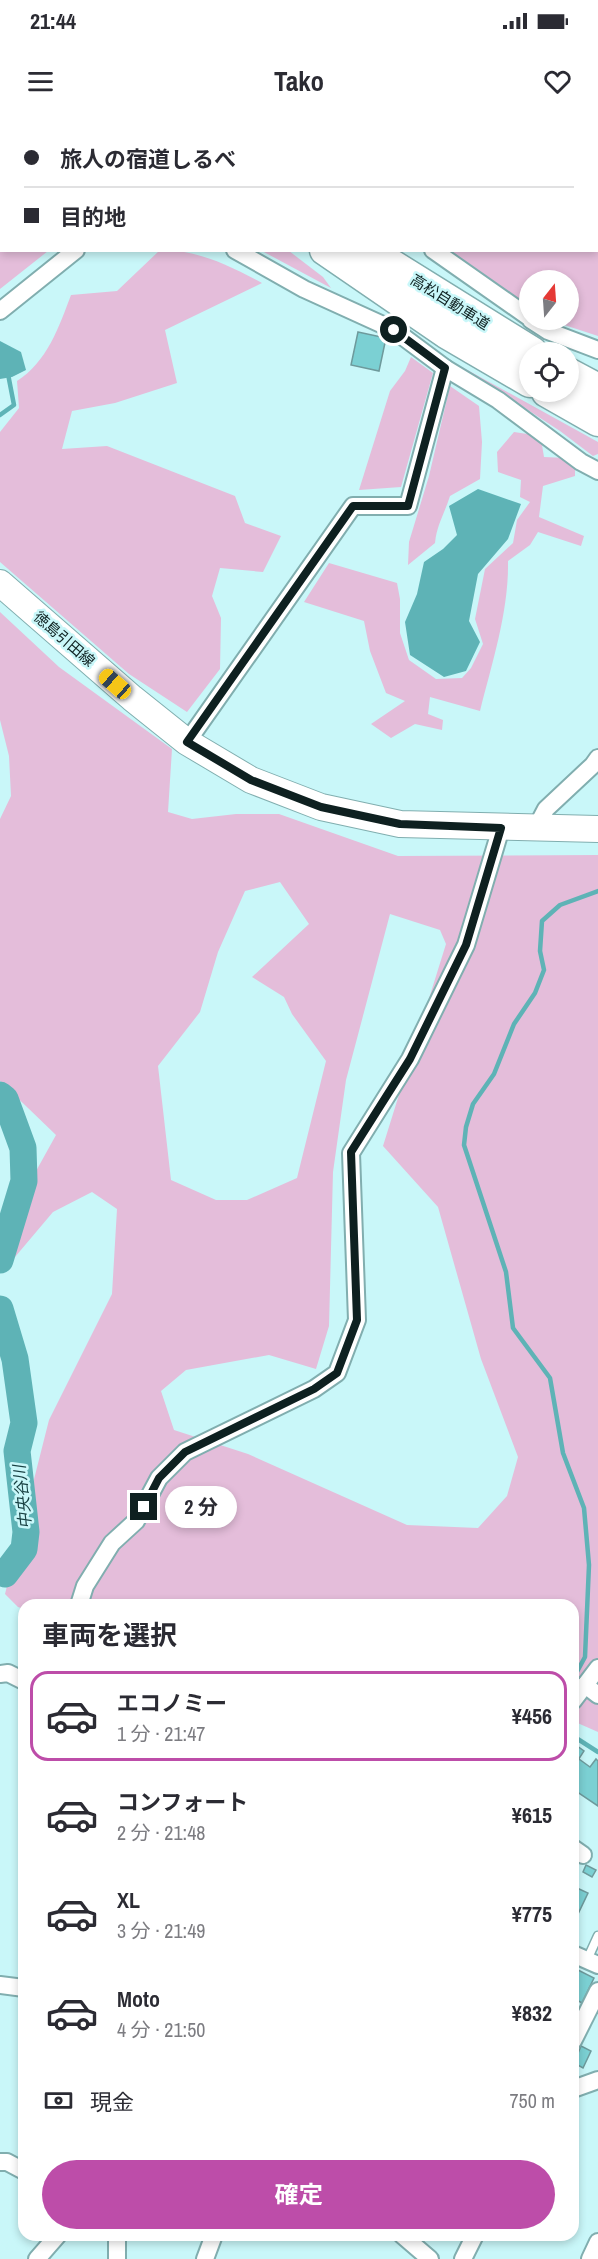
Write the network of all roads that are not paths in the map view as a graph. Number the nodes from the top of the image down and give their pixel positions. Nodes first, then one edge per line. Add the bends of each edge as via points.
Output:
1 (74, 252) edge
2 (239, 252) edge
3 (328, 252) edge
4 (371, 252) edge
5 (437, 252) edge
6 (0, 311) edge
7 (519, 311) edge
8 (546, 330) edge
9 (519, 344) edge
10 (598, 350) edge
11 (445, 368) junction
12 (519, 376) edge
13 (579, 379) edge
14 (598, 389) edge
15 (565, 402) edge
16 (598, 421) edge
17 (598, 471) edge
18 (0, 584) edge
19 (187, 742) junction
20 (598, 758) edge
21 (501, 828) junction
22 (536, 828) junction
23 (598, 829) edge
24 (81, 1599) edge
25 (598, 1668) edge
26 (2, 1669) edge
27 (18, 1678) edge
28 (591, 1690) edge
29 (598, 1936) edge
30 (586, 1960) edge
31 (0, 1985) edge
32 (18, 1987) edge
33 (598, 1990) edge
34 (579, 2029) edge
35 (598, 2080) edge
36 (579, 2087) edge
37 (0, 2162) edge
38 (18, 2168) edge
39 (53, 2241) edge
40 (117, 2241) edge
41 (212, 2241) edge
42 (409, 2241) edge
43 (473, 2241) edge
44 (598, 2242) edge
45 (469, 2257) edge
46 (37, 2259) edge
47 (117, 2259) edge
48 (205, 2259) edge
49 (430, 2259) edge
50 (590, 2259) edge

1 - 6 street
2 - 11 street via 304,289 394,330
3 - 12 highway, 高松自動車道 via 446,333
4 - 9 highway, 高松自動車道
5 - 7 street
8 - 10 street
11 - 17 street via 498,400
11 - 19 street via 408,506 353,506
13 - 14 highway
15 - 16 highway
18 - 19 main road, 徳島引田線
19 - 21 main road, 徳島引田線 via 251,780 321,807 400,824
20 - 22 street via 546,809
21 - 22 main road, 徳島引田線
21 - 24 street via 466,945 410,1059 351,1152 357,1320 337,1373 314,1389 185,1452 159,1478 136,1521 112,1543
22 - 23 main road, 徳島引田線
25 - 28 street
26 - 27 street
29 - 30 lane
31 - 32 street
33 - 34 street
35 - 36 street
37 - 38 street
39 - 46 street
40 - 47 street
41 - 48 street
42 - 49 street
43 - 45 street
44 - 50 street

